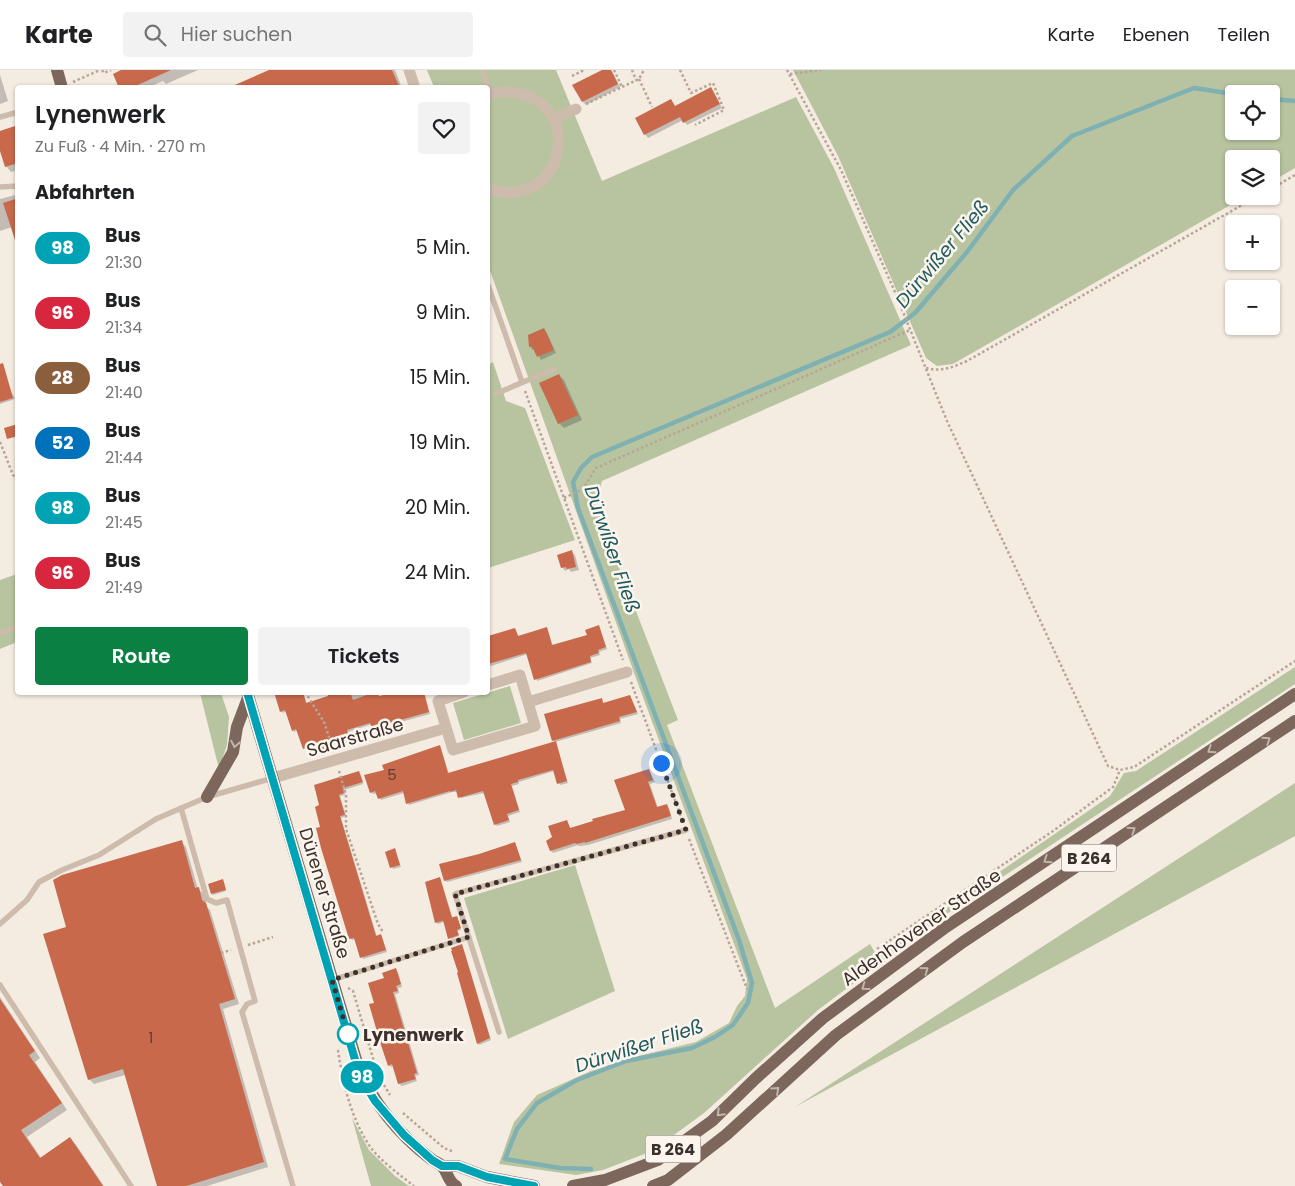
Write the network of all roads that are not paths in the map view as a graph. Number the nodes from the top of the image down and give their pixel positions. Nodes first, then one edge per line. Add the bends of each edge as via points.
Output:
1 (57, 70) edge
2 (408, 70) edge
3 (482, 70) edge
4 (61, 85) edge
5 (414, 85) edge
6 (486, 85) edge
7 (490, 95) edge
8 (576, 109) road end
9 (15, 113) edge
10 (0, 116) edge
11 (553, 120) junction
12 (15, 186) edge
13 (0, 187) edge
14 (490, 190) edge
15 (490, 291) edge
16 (554, 369) dead end
17 (522, 382) junction
18 (495, 394) dead end
19 (15, 628) edge
20 (0, 633) edge
21 (628, 672) road end
22 (490, 684) edge
23 (1295, 694) edge
24 (248, 695) edge
25 (454, 695) edge
26 (528, 702) junction
27 (1295, 721) edge
28 (446, 728) junction
29 (273, 778) junction
30 (207, 796) junction
31 (181, 808) junction
32 (686, 830) road end
33 (0, 924) edge
34 (469, 937) junction
35 (332, 980) junction
36 (0, 985) edge
37 (499, 1032) dead end
38 (442, 1166) junction
39 (131, 1186) edge
40 (293, 1186) edge
41 (456, 1186) edge
42 (534, 1186) edge
43 (573, 1186) edge
44 (653, 1186) edge

1 - 4 main road
2 - 5 street
3 - 6 lane
7 - 11 street via 515,92 528,96 543,106
8 - 11 street
9 - 10 lane
11 - 14 street via 559,146 546,176 534,186 517,193 502,194
12 - 13 lane
15 - 17 lane
16 - 17 lane
17 - 18 lane
19 - 20 lane
21 - 26 street
22 - 26 street via 520,676
23 -> 43 main road, Aldenhovener Straße / B 264 via 946,928 823,1018 712,1121 658,1160 605,1180
24 - 29 main road, Dürener Straße
24 -> 30 main road via 233,752
25 - 28 street via 438,700
26 - 28 street via 535,726 453,750
44 -> 27 main road, Aldenhovener Straße / B 264 via 668,1180 726,1135 836,1035 963,942
28 - 29 street, Saarstraße
29 - 30 lane
29 - 35 main road, Dürener Straße
30 - 31 lane
31 - 33 lane via 156,819 99,855 39,882 26,900
31 - 40 lane via 207,899 216,903 227,900 255,1001 247,1004 242,1012
32 - 34 lane via 455,894
34 - 35 lane
34 - 37 lane
35 - 38 main road, Dürener Straße via 364,1083 401,1132
36 - 39 lane
38 - 41 main road, Dürener Straße
38 - 42 main road via 458,1166 487,1177

